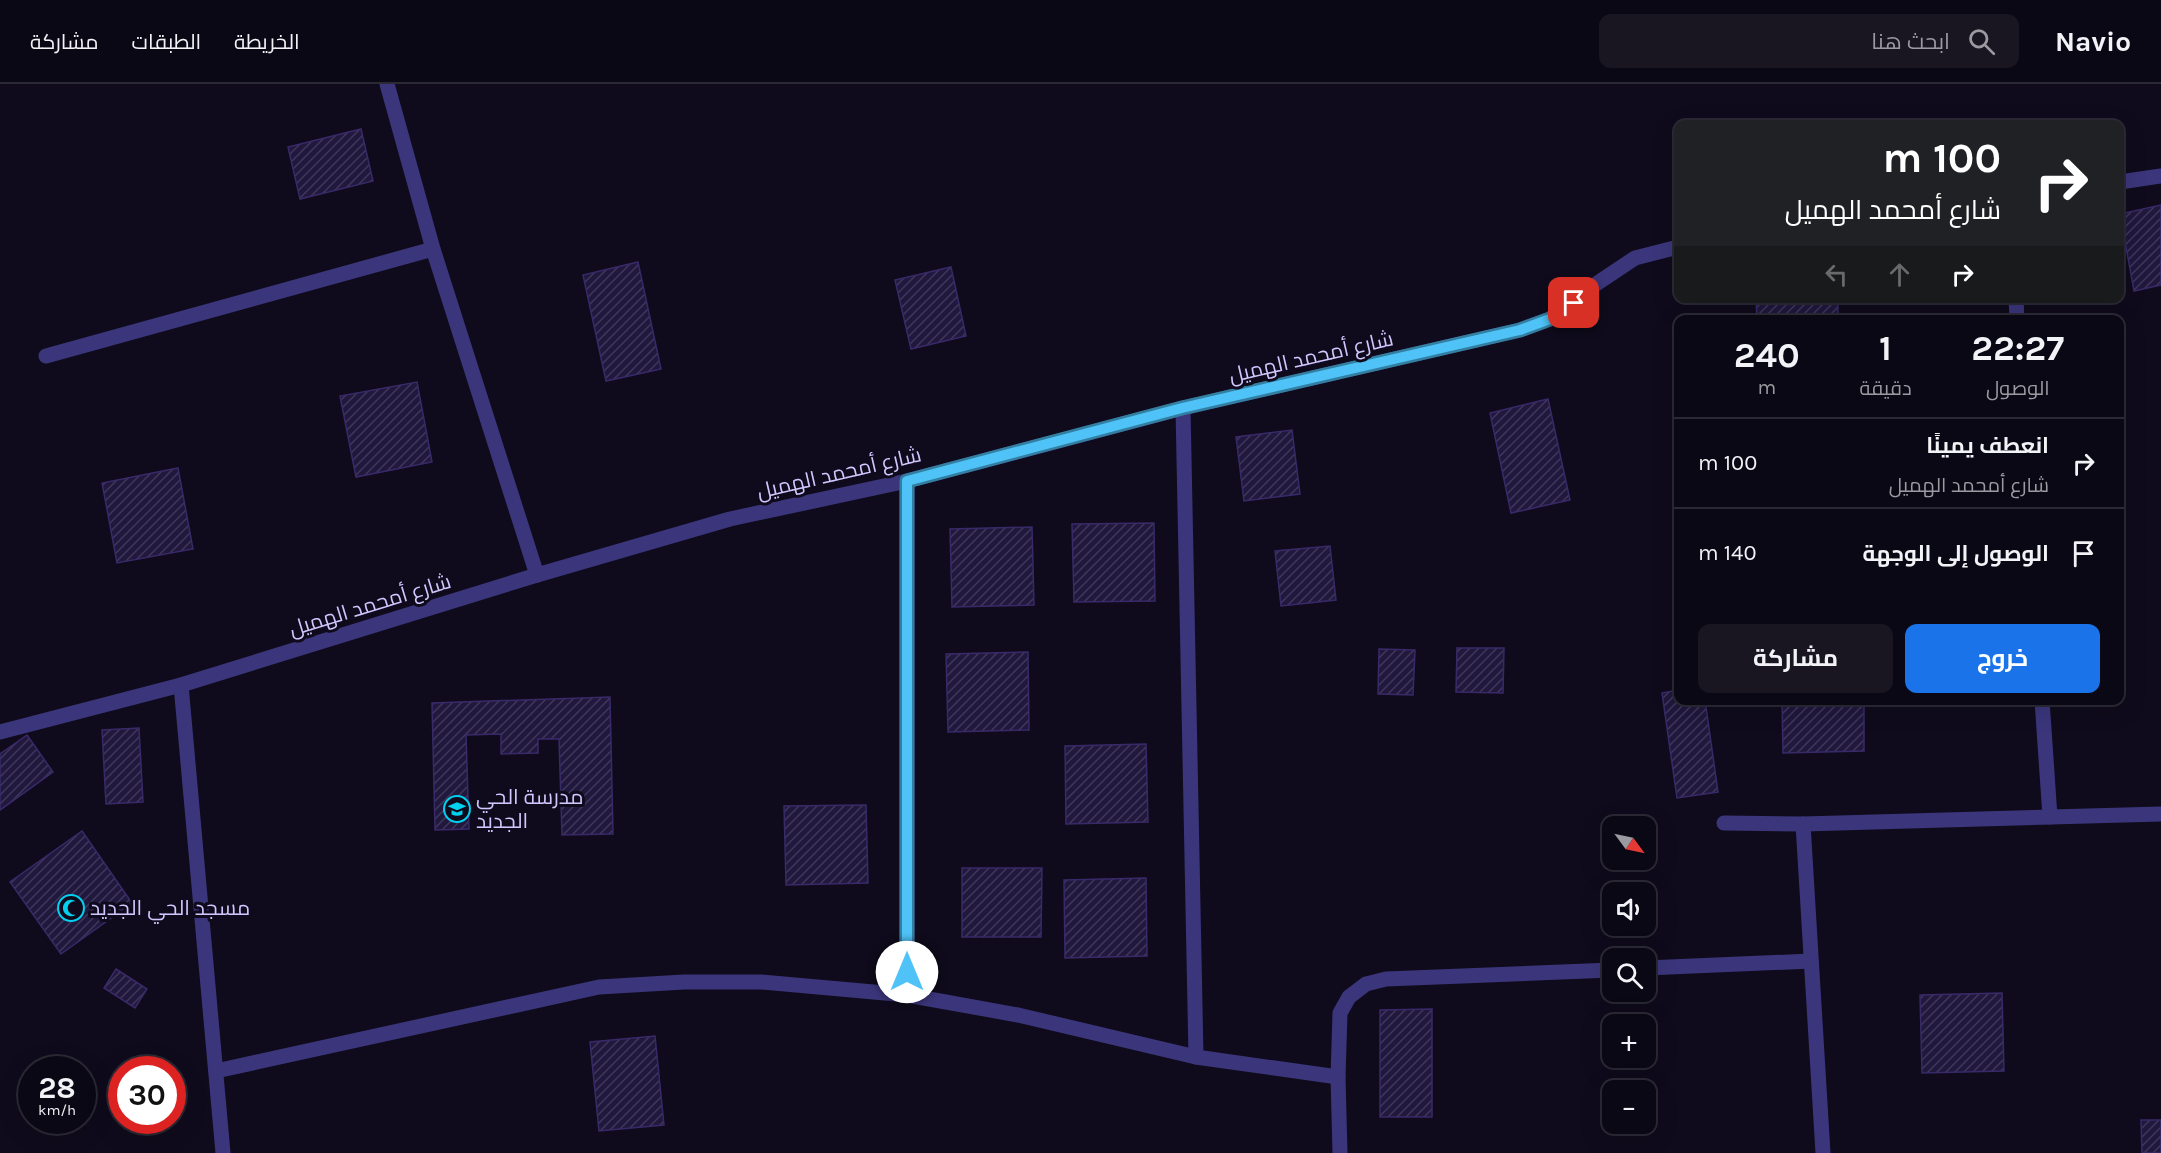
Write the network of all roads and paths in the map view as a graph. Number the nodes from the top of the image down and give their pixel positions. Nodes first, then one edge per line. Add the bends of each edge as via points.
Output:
1 (387, 84) edge
2 (2161, 176) edge
3 (2124, 181) edge
4 (1674, 248) edge
5 (433, 249) junction
6 (46, 356) dead end
7 (1182, 408) junction
8 (907, 481) junction
9 (537, 575) junction
10 (182, 685) junction
11 (2042, 705) edge
12 (0, 732) edge
13 (2161, 814) edge
14 (2050, 817) junction
15 (1724, 823) dead end
16 (1803, 824) junction
17 (1811, 961) junction
18 (1656, 968) edge
19 (1602, 970) edge
20 (907, 995) junction
21 (1196, 1057) junction
22 (216, 1071) junction
23 (1338, 1077) junction
24 (223, 1153) edge
25 (1340, 1153) edge
26 (1823, 1153) edge

1 - 5 street
2 - 3 street
4 - 7 street, شارع أمحمد الهميل via 1635,258 1550,319 1520,330
5 - 6 street
5 - 9 street
7 - 8 street, شارع أمحمد الهميل
7 - 21 street
8 - 9 street, شارع أمحمد الهميل via 730,519
8 - 20 street
9 - 10 street, شارع أمحمد الهميل
10 - 12 street, شارع أمحمد الهميل
10 - 22 street
11 - 14 street
13 - 14 street
14 - 16 street
15 - 16 street
16 - 17 street
17 - 18 street
17 - 26 street
19 - 23 street via 1386,979 1365,984 1349,997 1340,1013
20 - 21 street via 1018,1015
20 - 22 street via 761,982 599,987
21 - 23 street
22 - 24 street
23 - 25 street

